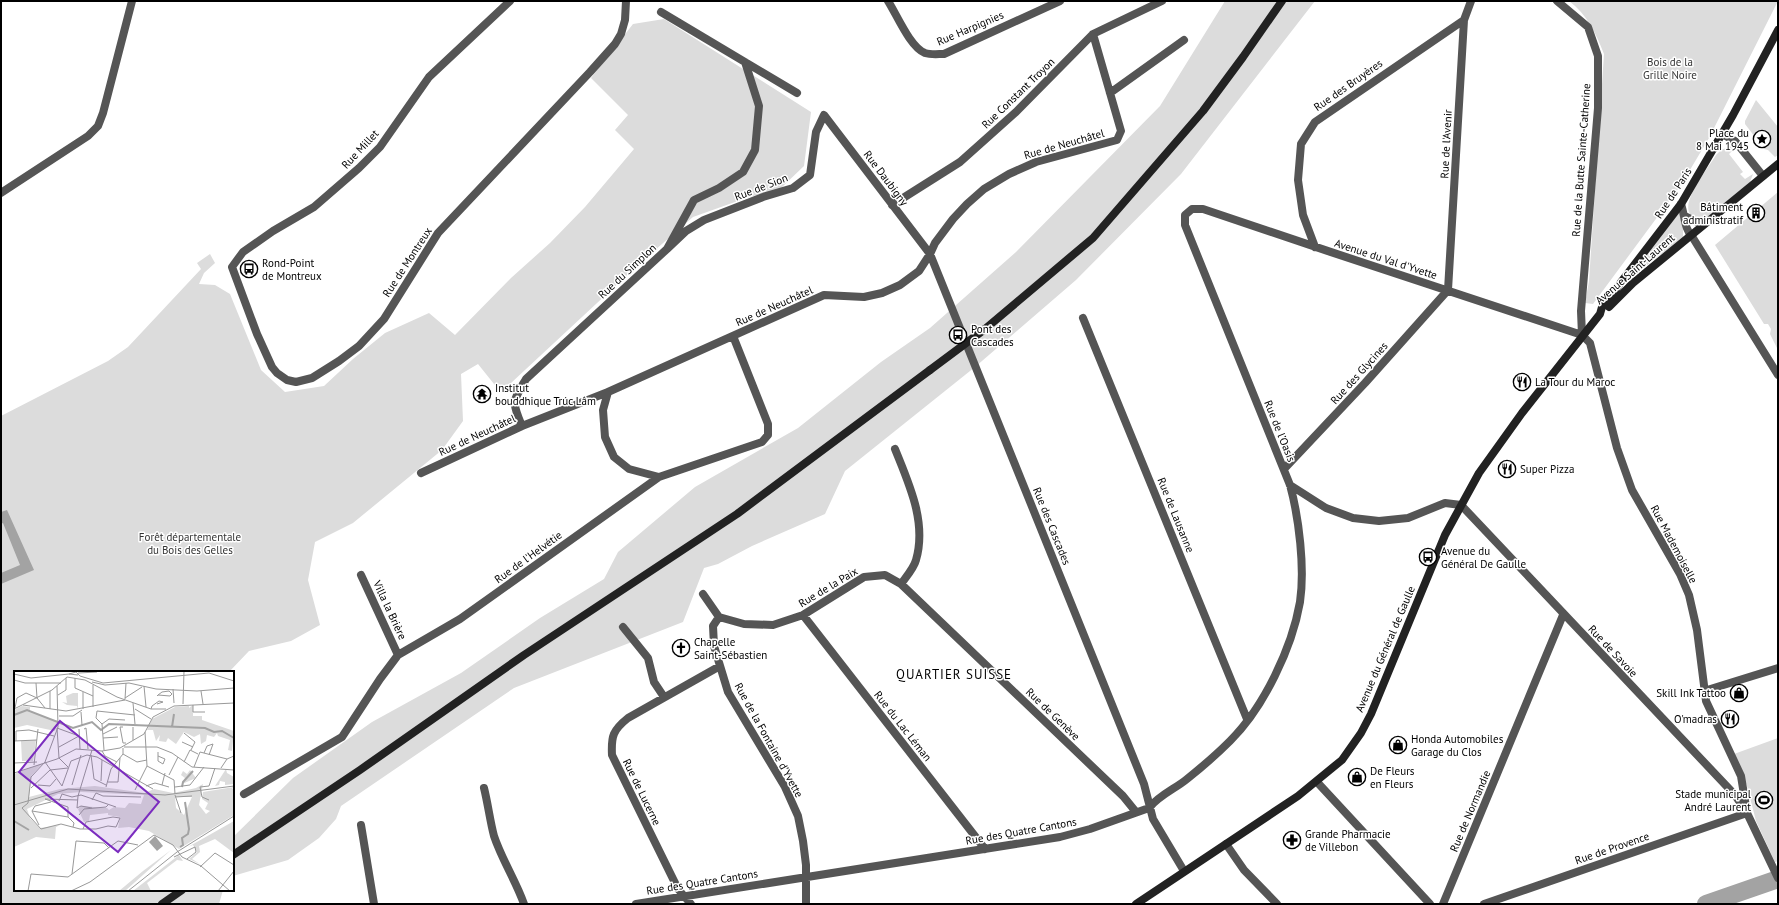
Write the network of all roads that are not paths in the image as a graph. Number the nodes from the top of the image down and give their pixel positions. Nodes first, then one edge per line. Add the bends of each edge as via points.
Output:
1 (132, 1) edge
2 (510, 1) edge
3 (626, 1) edge
4 (888, 1) edge
5 (1060, 1) edge
6 (1162, 1) edge
7 (1282, 1) edge
8 (1471, 1) edge
9 (1557, 1) edge
10 (661, 12) dead end
11 (1464, 20) junction
12 (1778, 30) edge
13 (1093, 34) junction
14 (1184, 40) dead end
15 (745, 62) junction
16 (797, 93) dead end
17 (1110, 93) junction
18 (824, 115) joint
19 (1722, 134) junction
20 (1778, 164) edge
21 (1763, 176) junction
22 (1, 193) edge
23 (1681, 204) junction
24 (892, 205) junction
25 (1185, 215) joint
26 (1685, 216) junction
27 (1705, 223) junction
28 (1690, 236) junction
29 (1315, 248) junction
30 (668, 249) junction
31 (930, 254) junction
32 (235, 276) joint
33 (1448, 290) junction
34 (1600, 314) junction
35 (1084, 318) dead end
36 (1582, 335) junction
37 (733, 336) junction
38 (1778, 375) edge
39 (608, 392) junction
40 (522, 426) junction
41 (895, 449) dead end
42 (1284, 469) junction
43 (421, 473) dead end
44 (659, 477) junction
45 (1290, 485) junction
46 (1461, 505) junction
47 (361, 575) dead end
48 (901, 584) junction
49 (703, 594) dead end
50 (803, 615) junction
51 (1564, 615) junction
52 (719, 617) junction
53 (622, 627) dead end
54 (398, 655) junction
55 (720, 666) junction
56 (1778, 668) edge
57 (1704, 691) junction
58 (664, 697) junction
59 (1247, 719) junction
60 (1317, 782) junction
61 (484, 788) dead end
62 (244, 794) dead end
63 (1149, 808) junction
64 (1136, 812) junction
65 (1747, 813) junction
66 (361, 825) dead end
67 (1226, 844) junction
68 (985, 849) junction
69 (234, 854) edge
70 (1184, 871) junction
71 (806, 876) junction
72 (1778, 878) edge
73 (181, 891) edge
74 (684, 897) junction
75 (162, 904) edge
76 (374, 904) edge
77 (524, 904) edge
78 (636, 904) edge
79 (691, 904) edge
80 (806, 904) edge
81 (1136, 904) edge
82 (1277, 904) edge
83 (1430, 904) edge
84 (1443, 904) edge
85 (1484, 904) edge

1 - 22 street via 98,126 88,136
2 - 32 street, Rue Millet via 429,77 380,147 314,208 273,231 243,252 232,266
3 - 32 street, Rue de Montreux via 625,20 615,44 438,233 384,319 359,346 339,361 312,378 296,382 287,380 277,373 257,334
4 - 5 street, Rue Harpignies via 914,44 924,52 936,55 944,54
6 - 13 street, Rue Constant Troyon
7 - 69 main road, bridge via 1203,111 1093,238 985,329 730,518 524,655
8 - 11 street, Rue de l'Avenir
9 - 36 street, Rue de la Butte Sainte-Catherine via 1588,27 1598,56 1598,108 1581,310
10 - 15 street
11 - 29 street, Rue des Bruyères via 1314,122 1301,144 1298,180 1303,215
11 - 33 street, Rue de l'Avenir
12 - 19 main road, Rue de Paris
13 - 17 street, Rue de Neuchâtel
13 - 24 street, Rue Constant Troyon via 1016,112 960,162
14 - 17 street
15 - 16 street
15 - 30 street, Rue du Simplon via 759,106 755,150 743,172 694,200
17 - 31 street, Rue de Neuchâtel via 1121,131 1118,140 1036,162 984,189 953,219
18 - 24 street, Rue Daubigny
18 - 30 street, Rue de Sion via 816,132 810,175 793,188 704,220 686,231
19 - 21 street via 1735,142
19 - 23 main road, Rue de Paris
20 - 21 main road, Avenue Saint-Laurent
21 - 27 main road, Avenue Saint-Laurent
23 - 26 street
23 - 34 main road, Rue de Paris via 1602,307
24 - 31 street, Rue Daubigny
25 - 29 street, Avenue du Val d'Yvette via 1192,209 1203,209
25 - 42 street, Rue de l’Oasis via 1186,225
26 - 27 street
26 - 28 street
27 - 28 main road, Avenue Saint-Laurent
28 - 34 main road, Avenue Saint-Laurent
28 - 38 street
29 - 33 street, Avenue du Val d'Yvette
30 - 40 street, Rue du Simplon via 526,379 514,399
31 - 37 street, Rue de Neuchâtel via 919,271 882,294 864,297 824,295
31 - 63 street, Rue des Cascades via 1144,784
33 - 36 street, Avenue du Val d'Yvette
33 - 42 street, Rue des Glycines
34 - 36 main road, Rue de Paris
35 - 59 street, Rue de Lausanne
36 - 46 main road, Avenue du Général de Gaulle via 1487,460
36 - 57 street, Rue Mademoiselle via 1590,343 1617,448 1632,490 1680,574 1689,595 1697,630
37 - 39 street, Rue de Neuchâtel
37 - 44 street, Rue de l'Helvétie via 768,424 768,435 762,442
39 - 40 street, Rue de Neuchâtel
39 - 44 street via 603,410 606,436 614,457 629,469
40 - 43 street, Rue de Neuchâtel
41 - 48 street via 916,503 919,536 916,562
42 - 45 street, Rue de l’Oasis
44 - 54 street, Rue de l'Helvétie via 460,619
45 - 46 street via 1326,508 1353,518 1379,521 1408,518 1445,503
45 - 59 street, Rue des Quatre Cantons via 1298,525 1302,570 1300,601 1283,660 1262,699
46 - 51 street, Rue de Savoie
46 - 60 main road, Avenue du Général de Gaulle via 1445,535 1371,714 1342,760
47 - 54 street, Villa la Brière
48 - 50 street, Rue de la Paix via 885,575 864,577
48 - 64 street, Rue de Genève via 1123,796
49 - 52 street
50 - 52 street, Rue de la Paix via 773,625 744,624
50 - 68 street, Rue du Lac Léman
51 - 65 street, Rue de Savoie via 1735,795
51 - 84 street, Rue de Normandie
52 - 55 street, Rue de la Fontaine d’Yvette via 713,626 714,646
53 - 58 street via 648,658 654,682
54 - 62 street, Rue de l'Helvétie via 342,737
55 - 58 street, Rue de Lucerne
55 - 71 street, Rue de la Fontaine d’Yvette via 728,692 785,787 798,816
56 - 57 street
57 - 65 street, Rue Mademoiselle via 1706,701 1741,776
58 - 74 street, Rue de Lucerne via 616,727 611,741 612,755
59 - 63 street, Rue des Quatre Cantons via 1231,740 1208,761 1187,779 1156,799
60 - 67 main road, Avenue du Général de Gaulle
60 - 83 street
61 - 77 street via 494,836
63 - 64 street, Rue des Quatre Cantons
63 - 70 street, Rue des Cascades
64 - 68 street, Rue des Quatre Cantons via 1060,837
65 - 72 street
65 - 85 street, Rue de Provence
66 - 76 street
67 - 70 main road, Avenue du Général de Gaulle
67 - 82 street via 1244,870
68 - 71 street, Rue des Quatre Cantons
70 - 81 main road, Avenue du Général de Gaulle
71 - 74 street, Rue des Quatre Cantons
71 - 80 street, Rue de la Fontaine d’Yvette
73 - 75 main road
74 - 78 street, Rue des Quatre Cantons
74 - 79 street, Rue de Lucerne

